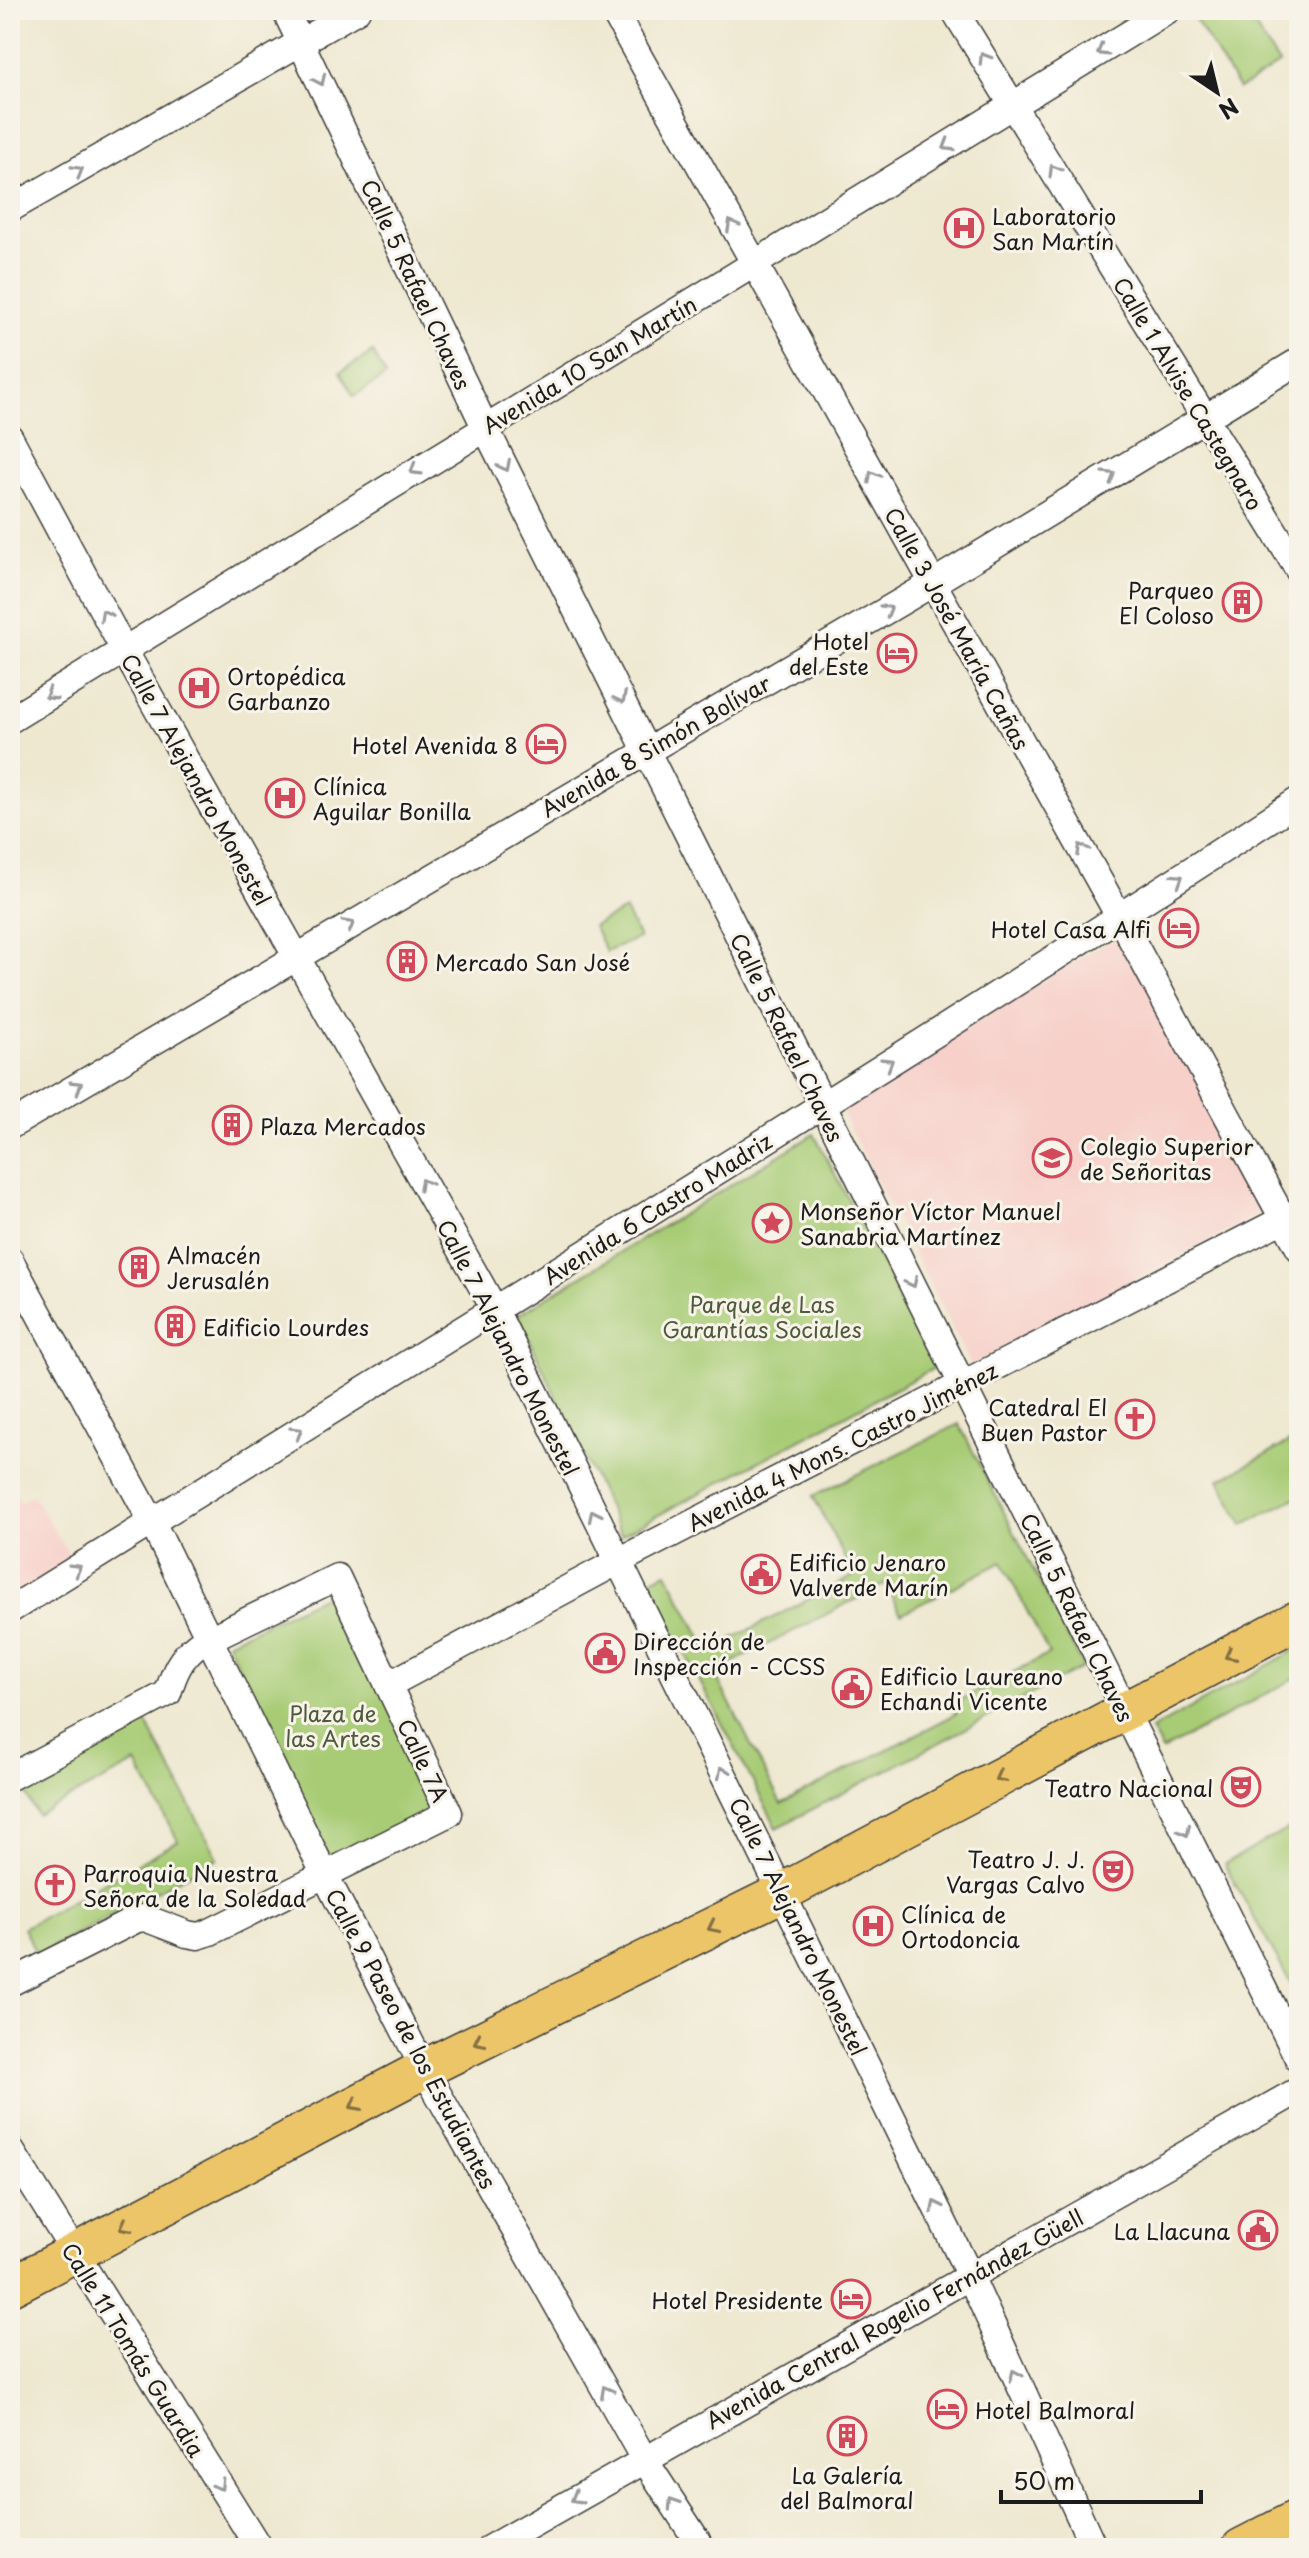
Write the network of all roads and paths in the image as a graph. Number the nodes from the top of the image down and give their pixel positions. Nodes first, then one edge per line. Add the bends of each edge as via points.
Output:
1 (285, 10) edge
2 (357, 10) edge
3 (613, 10) edge
4 (954, 10) edge
5 (1168, 10) edge
6 (302, 42) junction
7 (1015, 106) junction
8 (10, 209) edge
9 (753, 264) junction
10 (1299, 361) edge
11 (1205, 419) junction
12 (485, 427) junction
13 (10, 438) edge
14 (1299, 571) edge
15 (933, 583) junction
16 (124, 650) junction
17 (10, 720) edge
18 (647, 750) junction
19 (1299, 800) edge
20 (1120, 918) junction
21 (296, 956) junction
22 (822, 1104) junction
23 (10, 1126) edge
24 (1291, 1215) edge
25 (1299, 1248) edge
26 (10, 1260) edge
27 (495, 1310) junction
28 (963, 1383) junction
29 (152, 1522) junction
30 (617, 1562) junction
31 (10, 1610) edge
32 (1299, 1619) edge
33 (209, 1639) junction
34 (388, 1685) junction
35 (1125, 1711) junction
36 (10, 1777) edge
37 (324, 1873) junction
38 (783, 1892) junction
39 (10, 1983) edge
40 (1299, 2060) edge
41 (424, 2069) junction
42 (1299, 2090) edge
43 (10, 2149) edge
44 (73, 2253) junction
45 (970, 2276) junction
46 (10, 2287) edge
47 (644, 2459) junction
48 (1299, 2518) edge
49 (259, 2548) edge
50 (490, 2548) edge
51 (702, 2548) edge
52 (1094, 2548) edge
53 (1241, 2548) edge

1 - 6 street, Calle 5 Rafael Chaves
2 - 6 street
9 -> 3 street, Calle 3 José María Cañas
7 -> 4 street, Calle 1 Alvise Castegnaro
5 -> 7 street, Avenida 10 San Martín
8 -> 6 street
6 -> 12 street, Calle 5 Rafael Chaves
7 -> 9 street, Avenida 10 San Martín
11 -> 7 street, Calle 1 Alvise Castegnaro
9 - 12 street, Avenida 10 San Martín
15 -> 9 street, Calle 3 José María Cañas
10 - 11 street, Avenida 8 Simón Bolívar
11 - 14 street, Calle 1 Alvise Castegnaro
15 -> 11 street, Avenida 8 Simón Bolívar
12 -> 16 street, Avenida 10 San Martín
12 -> 18 street, Calle 5 Rafael Chaves
16 -> 13 street, Calle 7 Alejandro Monestel
18 -> 15 street, Avenida 8 Simón Bolívar
20 -> 15 street, Calle 3 José María Cañas
16 -> 17 street, Avenida 10 San Martín
16 - 21 street, Calle 7 Alejandro Monestel
21 -> 18 street, Avenida 8 Simón Bolívar
18 - 22 street, Calle 5 Rafael Chaves
20 -> 19 street, Avenida 6 Castro Madriz
22 -> 20 street, Avenida 6 Castro Madriz
20 - 24 street, Calle 3 José María Cañas
23 -> 21 street, Avenida 8 Simón Bolívar
27 -> 21 street, Calle 7 Alejandro Monestel
22 - 27 street, Avenida 6 Castro Madriz
22 -> 28 street, Calle 5 Rafael Chaves
24 - 25 street, Calle 3 José María Cañas
24 - 28 street, Avenida 4 Mons. Castro Jiménez
26 - 29 street, Calle 9 Paseo de los Estudiantes
29 -> 27 street, Avenida 6 Castro Madriz
30 -> 27 street, Calle 7 Alejandro Monestel
28 - 30 street, Avenida 4 Mons. Castro Jiménez
28 - 35 street, Calle 5 Rafael Chaves
31 -> 29 street, Avenida 6 Castro Madriz
29 - 33 street, Calle 9 Paseo de los Estudiantes
30 - 34 street, Avenida 4 Mons. Castro Jiménez
38 -> 30 street, Calle 7 Alejandro Monestel
32 -> 35 highway
33 - 34 street, Calle 7A via 337,1577
33 - 36 street via 187,1653 168,1693
33 - 37 street, Calle 9 Paseo de los Estudiantes
34 - 37 street, Calle 7A via 449,1813
35 -> 38 highway
35 -> 40 street, Calle 5 Rafael Chaves
37 - 39 street via 198,1936 145,1918 128,1921
37 - 41 street, Calle 9 Paseo de los Estudiantes
38 -> 41 highway
45 -> 38 street, Calle 7 Alejandro Monestel
41 -> 44 highway
47 -> 41 street, Calle 9 Paseo de los Estudiantes
42 - 45 street, Avenida Central Rogelio Fernández Güell
43 - 44 street, Calle 11 Tomás Guardia
44 - 46 highway
44 -> 49 street, Calle 11 Tomás Guardia
45 - 47 street, Avenida Central Rogelio Fernández Güell
52 -> 45 street, Calle 7 Alejandro Monestel
47 -> 50 street, Avenida Central Rogelio Fernández Güell
51 -> 47 street, Calle 9 Paseo de los Estudiantes
48 - 53 highway

